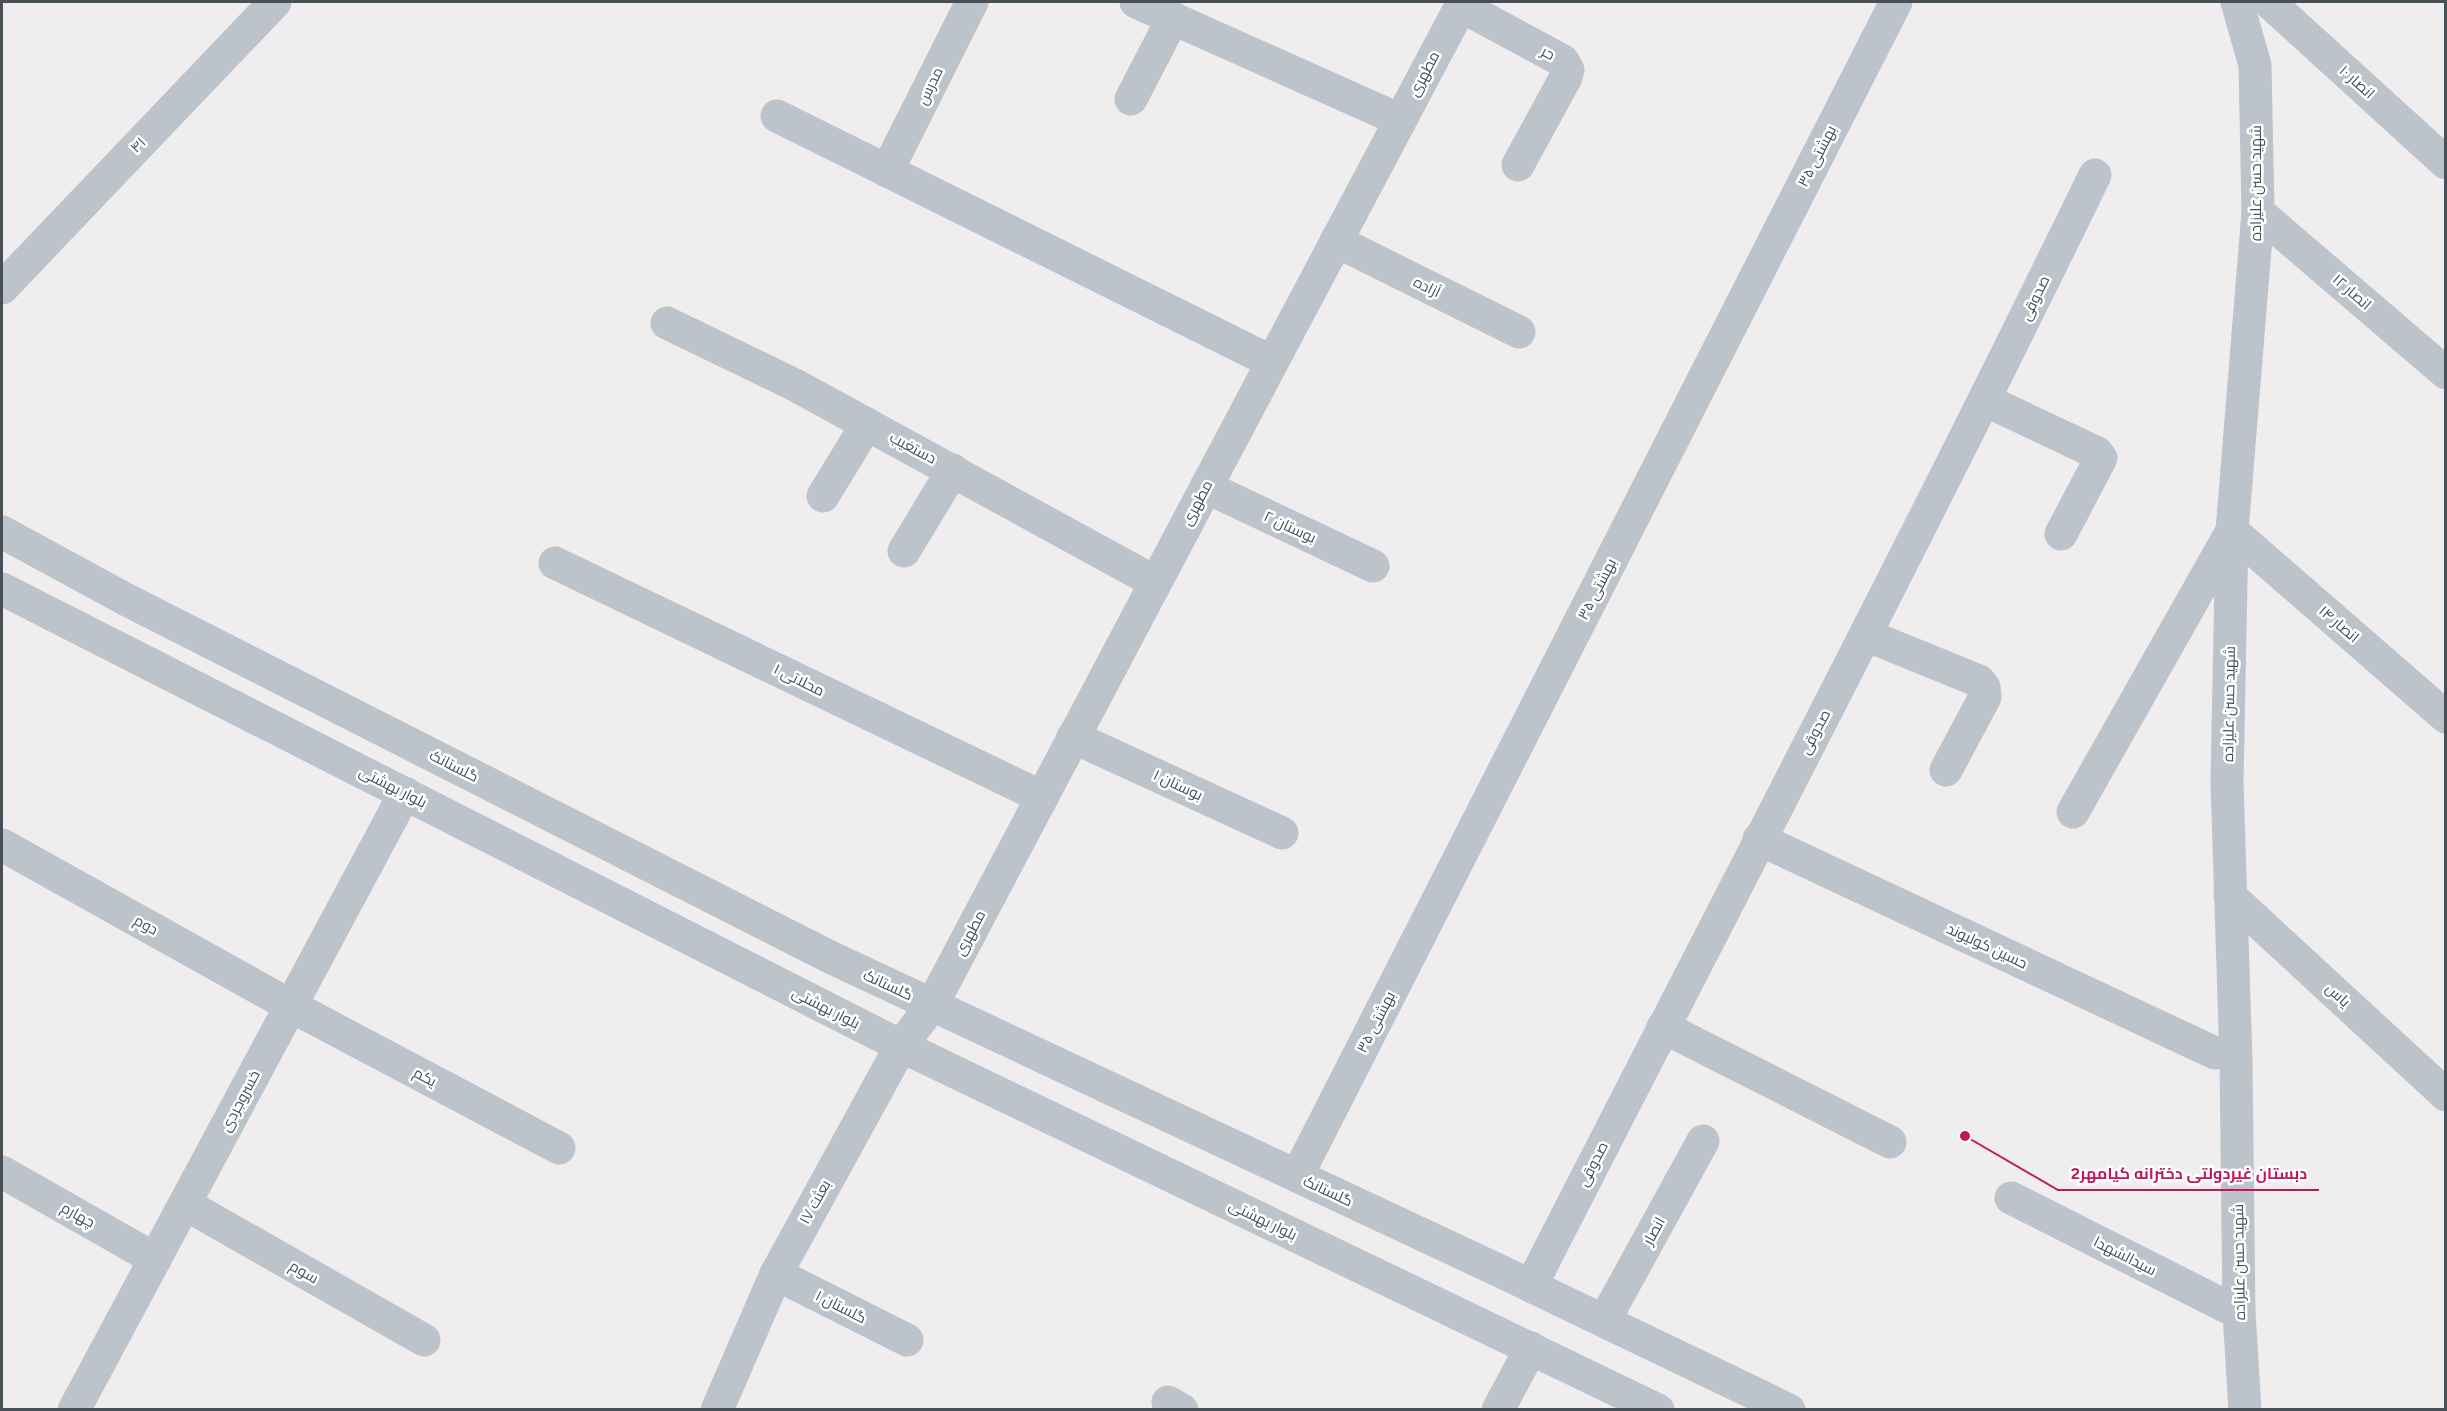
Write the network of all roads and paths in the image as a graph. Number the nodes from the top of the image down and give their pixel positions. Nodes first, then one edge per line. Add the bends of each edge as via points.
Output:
1 (275, 2) edge
2 (972, 2) edge
3 (1136, 2) edge
4 (1896, 2) edge
5 (2237, 2) edge
6 (2269, 2) edge
7 (1462, 4) edge
8 (1173, 18) junction
9 (1131, 99) dead end
10 (777, 116) dead end
11 (1400, 120) junction
12 (2445, 163) edge
13 (1518, 165) dead end
14 (887, 171) junction
15 (2095, 176) dead end
16 (2258, 212) junction
17 (1336, 241) junction
18 (2, 288) edge
19 (667, 323) dead end
20 (1519, 332) dead end
21 (1272, 362) junction
22 (2445, 373) edge
23 (1985, 400) junction
24 (867, 424) junction
25 (953, 470) junction
26 (1206, 487) junction
27 (823, 496) dead end
28 (2232, 531) junction
29 (2, 532) edge
30 (2061, 534) dead end
31 (904, 552) dead end
32 (555, 563) dead end
33 (1373, 566) dead end
34 (1155, 582) junction
35 (2, 590) edge
36 (1866, 635) junction
37 (2445, 717) edge
38 (1073, 738) junction
39 (1946, 770) dead end
40 (405, 793) junction
41 (1042, 797) junction
42 (2073, 812) dead end
43 (1282, 833) dead end
44 (1759, 839) junction
45 (2, 845) edge
46 (2230, 896) junction
47 (932, 1005) junction
48 (291, 1006) junction
49 (1664, 1027) junction
50 (900, 1046) junction
51 (2215, 1053) dead end
52 (2445, 1095) edge
53 (1703, 1141) dead end
54 (1890, 1142) dead end
55 (559, 1148) dead end
56 (2, 1172) edge
57 (1297, 1176) junction
58 (2011, 1198) dead end
59 (184, 1204) junction
60 (154, 1259) junction
61 (776, 1274) junction
62 (1531, 1286) junction
63 (2239, 1313) junction
64 (1604, 1321) junction
65 (424, 1340) dead end
66 (906, 1340) dead end
67 (1532, 1348) junction
68 (74, 1410) edge
69 (717, 1410) edge
70 (1498, 1410) edge
71 (1658, 1410) edge
72 (1789, 1410) edge
73 (2245, 1410) edge

1 - 18 street, ۴۱
2 - 14 street, مدرس
3 - 8 street
4 - 57 street, بهشتی ۳۵
5 - 16 street, شهید حسن علیزاده via 2255,65
6 - 12 street, انصار ۱۰
7 - 11 street, مطهری
7 - 13 street, حر via 1563,61 1568,70
8 - 9 street
8 - 11 street
10 - 14 street
11 - 17 street, مطهری
14 - 21 street
15 - 23 street, صدوقی
16 - 22 street, انصار ۱۲
16 - 28 street, شهید حسن علیزاده
17 - 20 street, آزاده
17 - 21 street, مطهری
19 - 24 street, دستغیب
21 - 26 street, مطهری
23 - 30 street via 2101,458
23 - 36 street, صدوقی
24 - 25 street, دستغیب
24 - 27 street
25 - 31 street
25 - 34 street, دستغیب
26 - 33 street, بوستان ۲
26 - 34 street, مطهری
28 - 37 street, انصار ۱۴
28 - 42 street
28 - 46 street, شهید حسن علیزاده via 2227,782
29 - 47 street, گلستانک via 127,600
32 - 41 street, محلاتی ۱
34 - 38 street, مطهری
35 - 40 street, بلوار بهشتی
36 - 39 street via 1979,681 1984,687 1985,697
36 - 44 street, صدوقی
38 - 41 street, مطهری
38 - 43 street, بوستان ۱
40 - 48 street, خسروجردی
40 - 50 street, بلوار بهشتی
41 - 47 street, مطهری
44 - 49 street, صدوقی
44 - 51 street, حسین کولیوند
45 - 48 street, دوم
46 - 52 street, یاس
46 - 63 street, شهید حسن علیزاده
47 - 50 street, بعثت ۱۷
47 - 57 street, گلستانک
48 - 55 street, یکم
48 - 59 street, خسروجردی
49 - 54 street
49 - 62 street, صدوقی
50 - 61 street, بعثت ۱۷
50 - 67 street, بلوار بهشتی
53 - 64 street, انصار
56 - 60 street, چهارم
57 - 62 street, گلستانک
58 - 63 street, سیدالشهدا
59 - 60 street, خسروجردی
59 - 65 street, سوم
60 - 68 street, خسروجردی
61 - 66 street, گلستان ۱
61 - 69 street, بعثت ۱۷
62 - 64 street, گلستانک
63 - 73 street, شهید حسن علیزاده
64 - 72 street, گلستانک
67 - 70 street
67 - 71 street, بلوار بهشتی

